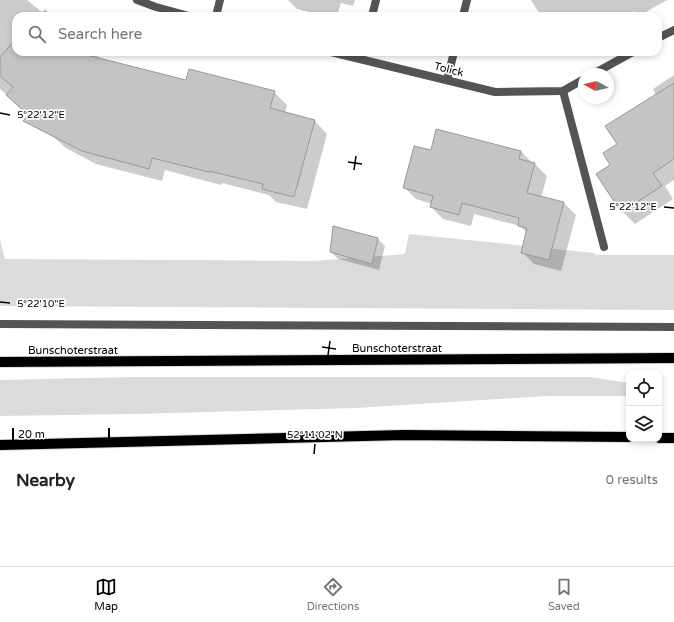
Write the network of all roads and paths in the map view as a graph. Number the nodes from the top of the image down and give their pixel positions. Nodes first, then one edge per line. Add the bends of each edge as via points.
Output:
1 (137, 0) edge
2 (220, 0) edge
3 (376, 0) edge
4 (467, 0) edge
5 (174, 12) edge
6 (217, 12) edge
7 (373, 12) edge
8 (464, 12) edge
9 (674, 30) edge
10 (662, 36) edge
11 (358, 56) edge
12 (453, 56) edge
13 (626, 56) edge
14 (604, 68) edge
15 (446, 80) junction
16 (578, 82) edge
17 (563, 90) junction
18 (604, 247) dead end
19 (0, 324) edge
20 (674, 327) edge
21 (674, 358) edge
22 (0, 362) edge
23 (626, 438) edge
24 (662, 438) edge
25 (674, 438) edge
26 (0, 445) edge

1 - 5 street
2 - 6 street
3 - 7 street
4 - 8 street
9 - 10 street
11 - 15 street, Tolick
12 - 15 street
13 - 14 street
15 - 17 street, Tolick via 495,92
16 - 17 street, Tolick
17 - 18 street
19 - 20 street, Bunschoterstraat
21 - 22 main road, Bunschoterstraat
23 - 26 main road via 404,435
24 - 25 main road

